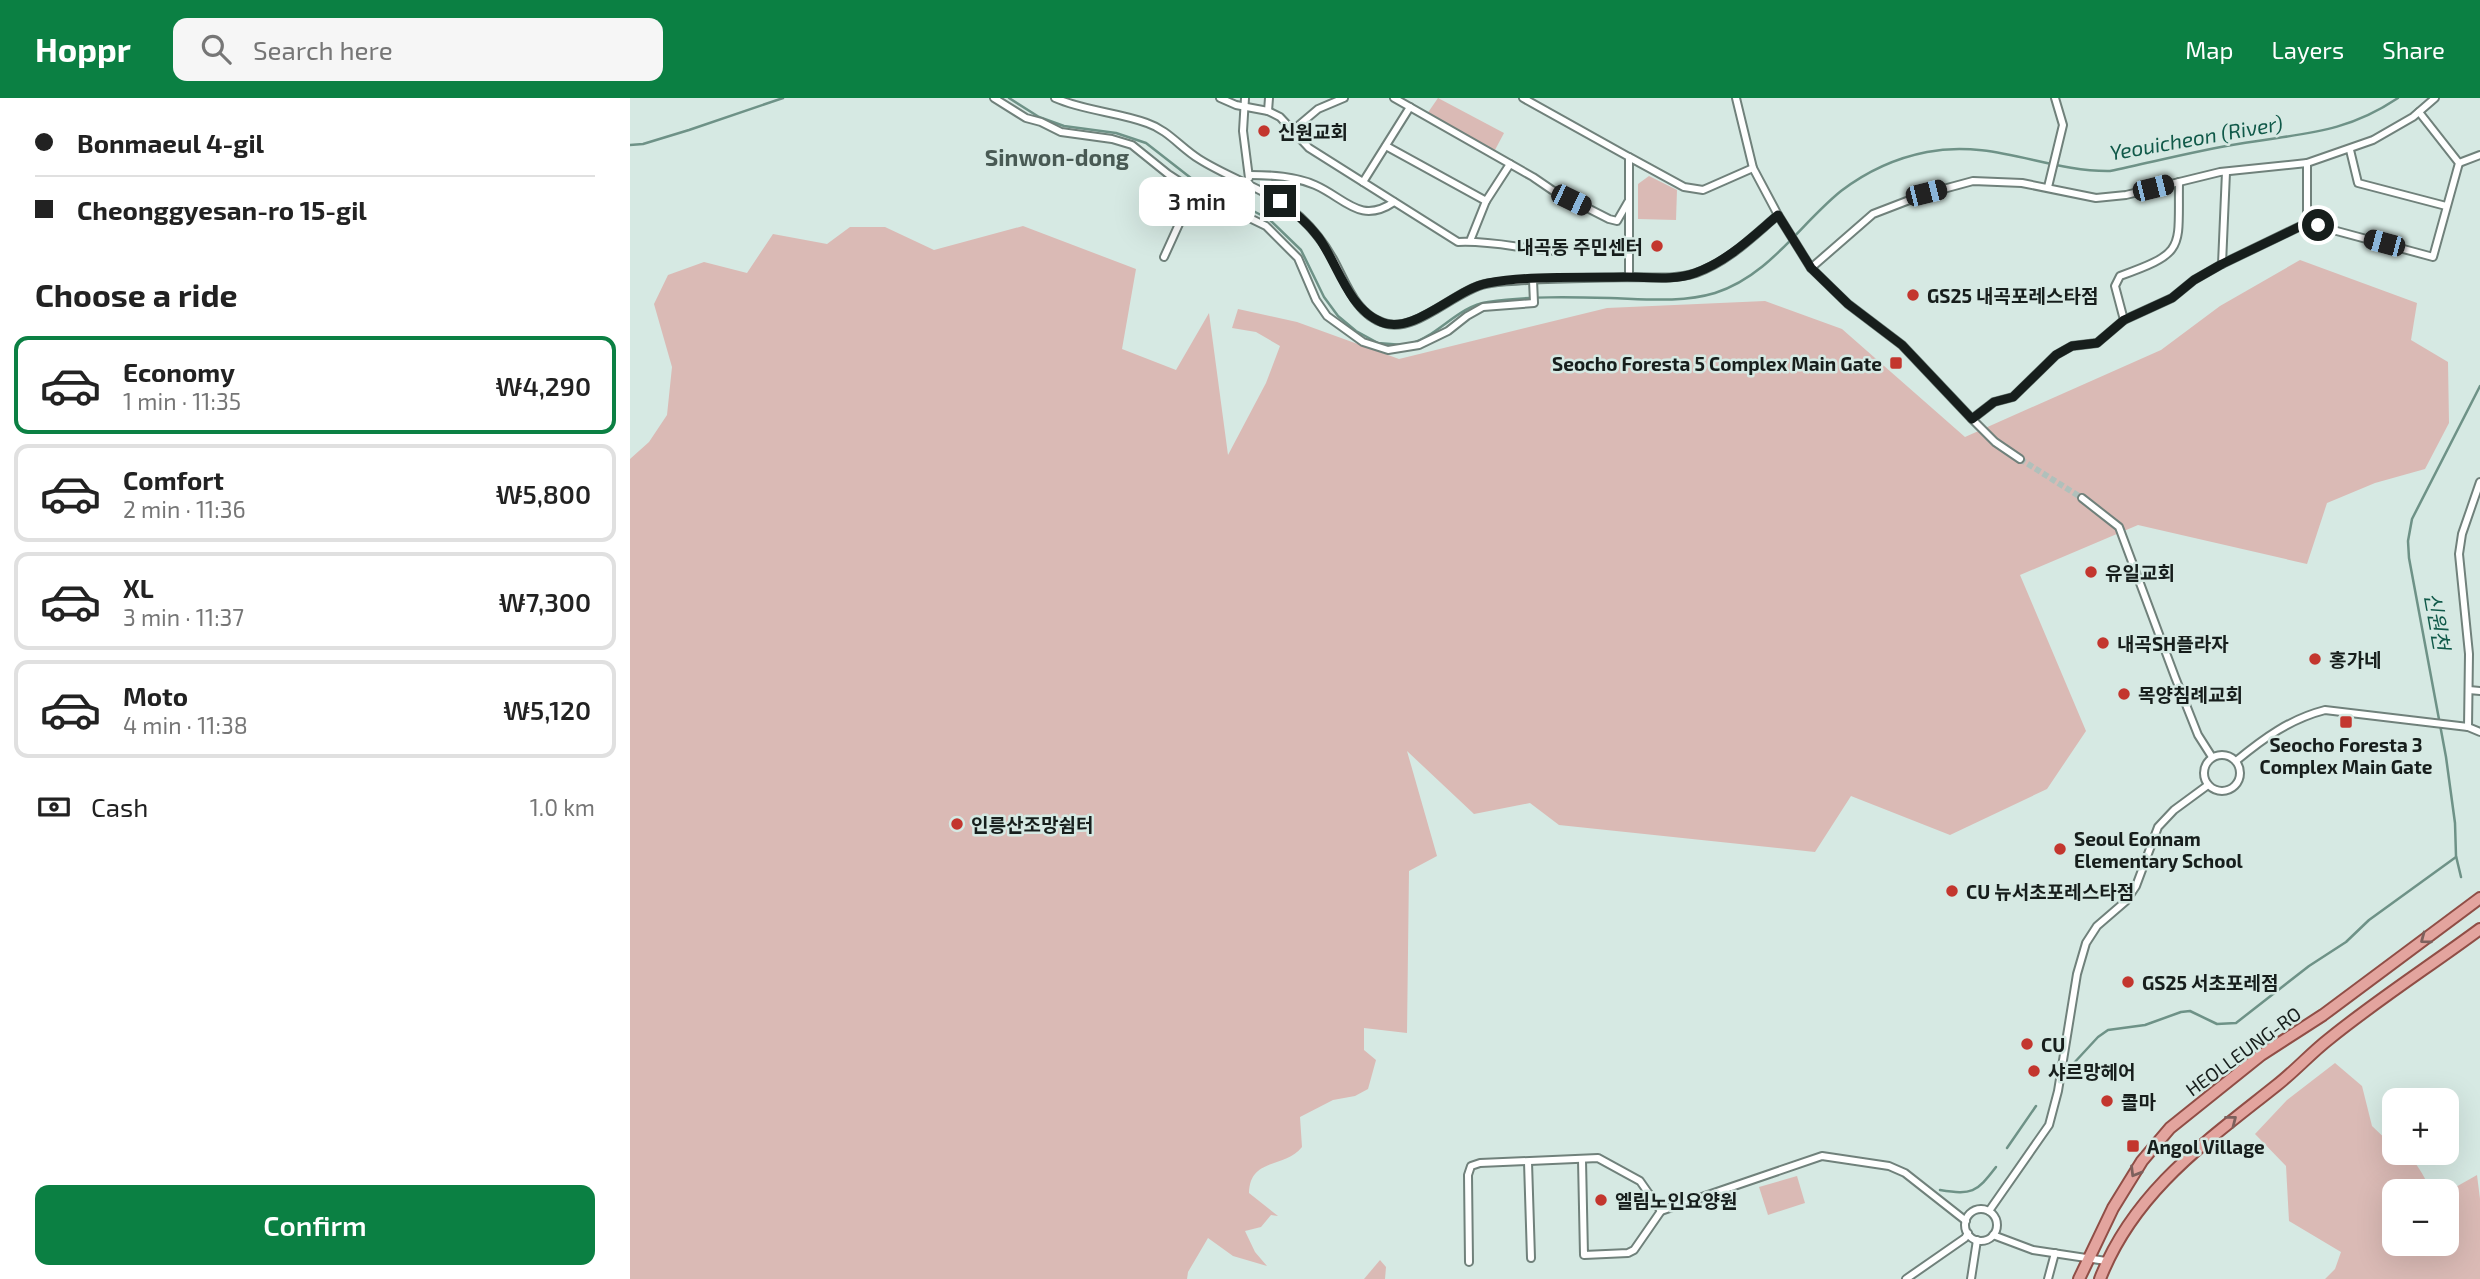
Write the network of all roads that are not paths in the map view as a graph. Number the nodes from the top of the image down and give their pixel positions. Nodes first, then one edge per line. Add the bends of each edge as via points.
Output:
1 (994, 98) edge
2 (1055, 98) edge
3 (1220, 98) edge
4 (1245, 98) edge
5 (1269, 98) edge
6 (1343, 98) edge
7 (1394, 98) edge
8 (1523, 98) edge
9 (1737, 98) edge
10 (2054, 98) edge
11 (2435, 98) edge
12 (1245, 107) junction
13 (1410, 107) junction
14 (1268, 111) junction
15 (2420, 114) junction
16 (1292, 131) junction
17 (1386, 146) junction
18 (2350, 149) junction
19 (2480, 155) edge
20 (1629, 157) junction
21 (2307, 163) junction
22 (2459, 163) junction
23 (1510, 164) junction
24 (1753, 168) junction
25 (2226, 172) junction
26 (1250, 175) junction
27 (2179, 182) junction
28 (1246, 183) junction
29 (1363, 183) junction
30 (2048, 187) junction
31 (1194, 191) junction
32 (1486, 201) junction
33 (1394, 202) junction
34 (1628, 202) junction
35 (2446, 206) junction
36 (1779, 217) junction
37 (2307, 223) junction
38 (1470, 241) junction
39 (1563, 251) dead end
40 (1164, 257) dead end
41 (2222, 264) junction
42 (1808, 265) junction
43 (1629, 277) junction
44 (1533, 280) junction
45 (2124, 320) junction
46 (1972, 419) junction
47 (2020, 459) tunnel mouth
48 (2480, 482) edge
49 (2082, 498) tunnel mouth
50 (2469, 690) junction
51 (2480, 691) edge
52 (2469, 727) junction
53 (2480, 732) edge
54 (2212, 757) junction
55 (2236, 761) junction
56 (2208, 785) junction
57 (2480, 898) edge
58 (2480, 929) edge
59 (1582, 1160) junction
60 (1528, 1162) junction
61 (1661, 1210) junction
62 (1989, 1211) junction
63 (1966, 1221) junction
64 (1968, 1233) junction
65 (1993, 1235) junction
66 (1977, 1240) junction
67 (2055, 1253) junction
68 (1531, 1258) dead end
69 (2088, 1258) junction
70 (2106, 1261) junction
71 (1469, 1262) dead end
72 (1906, 1279) edge
73 (1971, 1279) edge
74 (2048, 1279) edge
75 (2079, 1279) edge
76 (2100, 1279) edge

1 - 31 street via 1061,132 1132,145
2 - 28 street via 1150,124 1199,159
3 - 12 street
4 - 12 street
5 - 14 street
6 - 16 street via 1318,109
7 - 13 street
8 - 20 street
9 - 24 street
10 - 30 street via 2063,125
11 - 15 street
12 - 14 street
12 - 26 street via 1243,131
13 - 17 street
13 - 23 street
14 - 16 street
15 - 18 street
15 - 22 street
16 - 29 street via 1309,148
17 - 29 street
17 - 32 street
18 - 21 street
18 - 35 street via 2358,183
19 - 22 street
20 - 24 street via 1684,187 1703,190
20 - 34 street
21 - 25 street
21 - 37 street
22 - 35 street
23 - 32 street
23 - 34 street via 1609,219 1617,221
24 - 36 street
25 - 27 street
25 - 41 street
26 - 28 street
26 - 33 street via 1315,185 1358,210 1381,211
27 - 30 street via 2096,198
27 - 45 street via 2179,236 2173,250 2117,280
28 - 44 street via 1299,216 1333,259 1349,293 1382,323 1396,326 1412,321 1485,284
29 - 33 street
30 - 42 street via 1973,181 1925,194 1873,214
31 - 40 street
31 - 44 street via 1266,226 1298,258 1327,316 1346,332 1388,350 1419,345 1483,307 1534,303
32 - 38 street
33 - 38 street via 1458,242
34 - 43 street
35 - 37 street via 2432,257
36 - 42 street
36 - 43 street via 1728,257 1703,270 1669,278
37 - 41 street
38 - 39 street
41 - 45 street via 2172,298
42 - 46 street via 1848,304 1902,345
43 - 44 street
45 - 46 street via 2097,343 2072,346 2056,355 2013,397 1994,402
46 - 47 street
48 - 50 street via 2459,554
49 - 54 street via 2119,527 2198,735
50 - 51 street
50 - 52 street
52 - 53 street
52 - 55 street via 2325,710 2278,729
54 - 55 street
54 - 56 street via 2203,774
55 - 56 street via 2241,774 2232,789 2220,791
56 - 62 street via 2158,827 2136,886 2086,943 2049,1125
57 -> 69 main road, HEOLLEUNG-RO via 2261,1055 2170,1128 2142,1161
70 -> 58 main road via 2144,1205 2192,1152 2335,1033
59 - 60 street
59 - 61 street via 1598,1158 1640,1181
59 - 61 street via 1584,1255 1634,1250
60 - 68 street
60 - 71 street via 1471,1166 1467,1189
61 - 63 street via 1822,1156 1889,1166 1905,1173
62 - 63 street via 1975,1210
62 - 65 street via 1997,1222
63 - 64 street
64 - 66 street
64 - 72 street
65 - 66 street
65 - 67 street
66 - 73 street
67 - 69 street
67 - 74 street
69 - 70 street
69 - 75 main road, HEOLLEUNG-RO
70 - 76 main road

